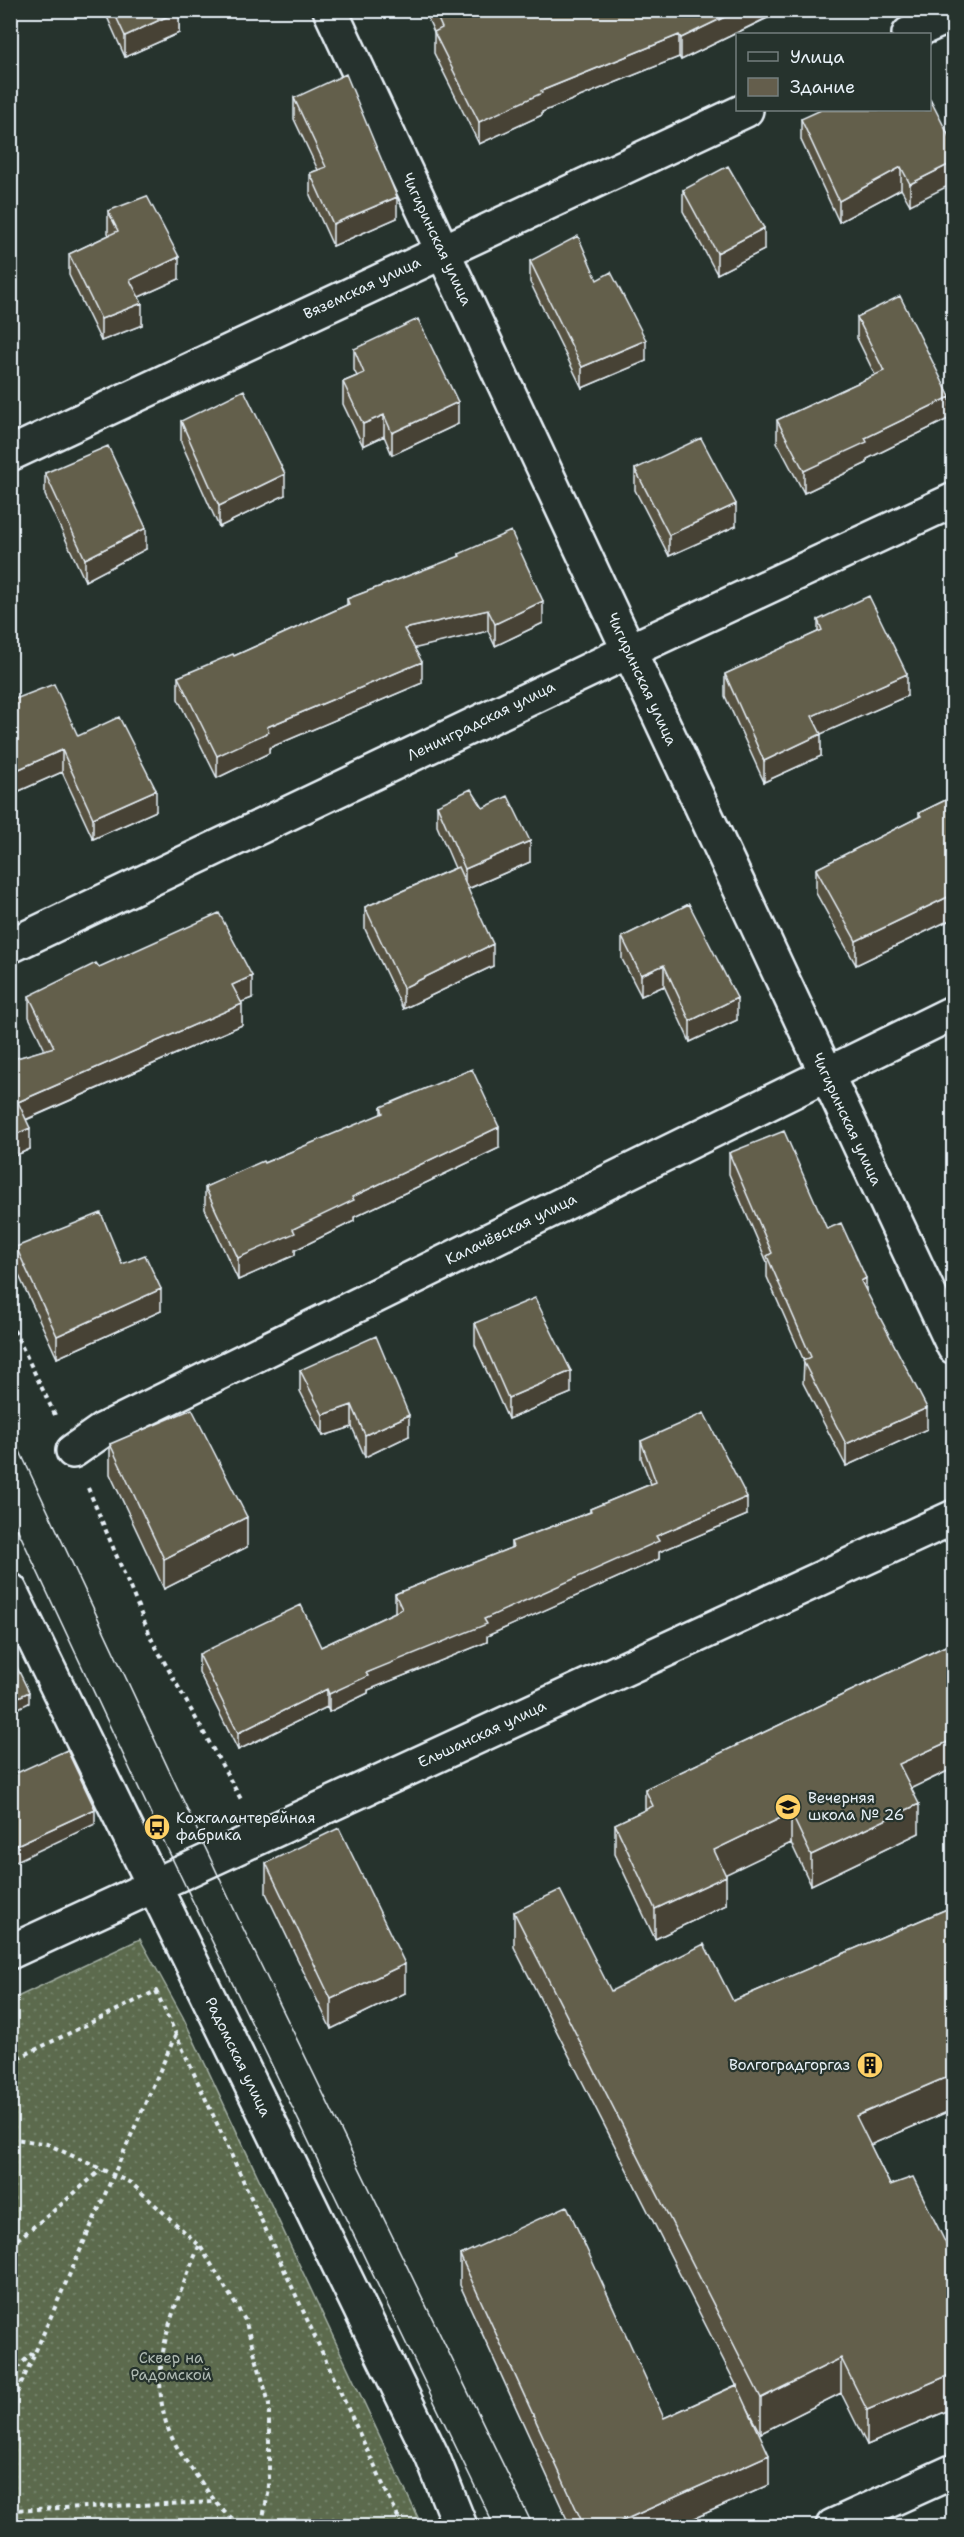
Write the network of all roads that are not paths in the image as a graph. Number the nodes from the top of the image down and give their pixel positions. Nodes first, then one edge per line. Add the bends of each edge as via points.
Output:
1 (330, 10) edge
2 (954, 14) edge
3 (911, 33) edge
4 (744, 111) edge
5 (442, 250) junction
6 (10, 454) edge
7 (954, 500) edge
8 (629, 651) junction
9 (10, 946) edge
10 (954, 1012) edge
11 (826, 1074) junction
12 (954, 1347) edge
13 (73, 1451) road end
14 (954, 1517) edge
15 (10, 1590) edge
16 (155, 1885) junction
17 (10, 1952) edge
18 (954, 2471) edge
19 (460, 2526) edge
20 (833, 2526) edge

1 - 5 street, Чигиринская улица
2 - 3 street
4 - 5 street, Вяземская улица
5 - 6 street, Вяземская улица
5 - 8 street, Чигиринская улица
7 - 8 street, Ленинградская улица
8 - 9 street, Ленинградская улица
8 - 11 street, Чигиринская улица
10 - 11 street, Калачёвская улица
11 - 12 street, Чигиринская улица
11 - 13 street, Калачёвская улица via 103,1430
14 - 16 street, Ельшанская улица
15 - 16 street, Радомская улица
16 - 17 street, Ельшанская улица
16 - 19 street, Радомская улица via 432,2456
18 - 20 street

